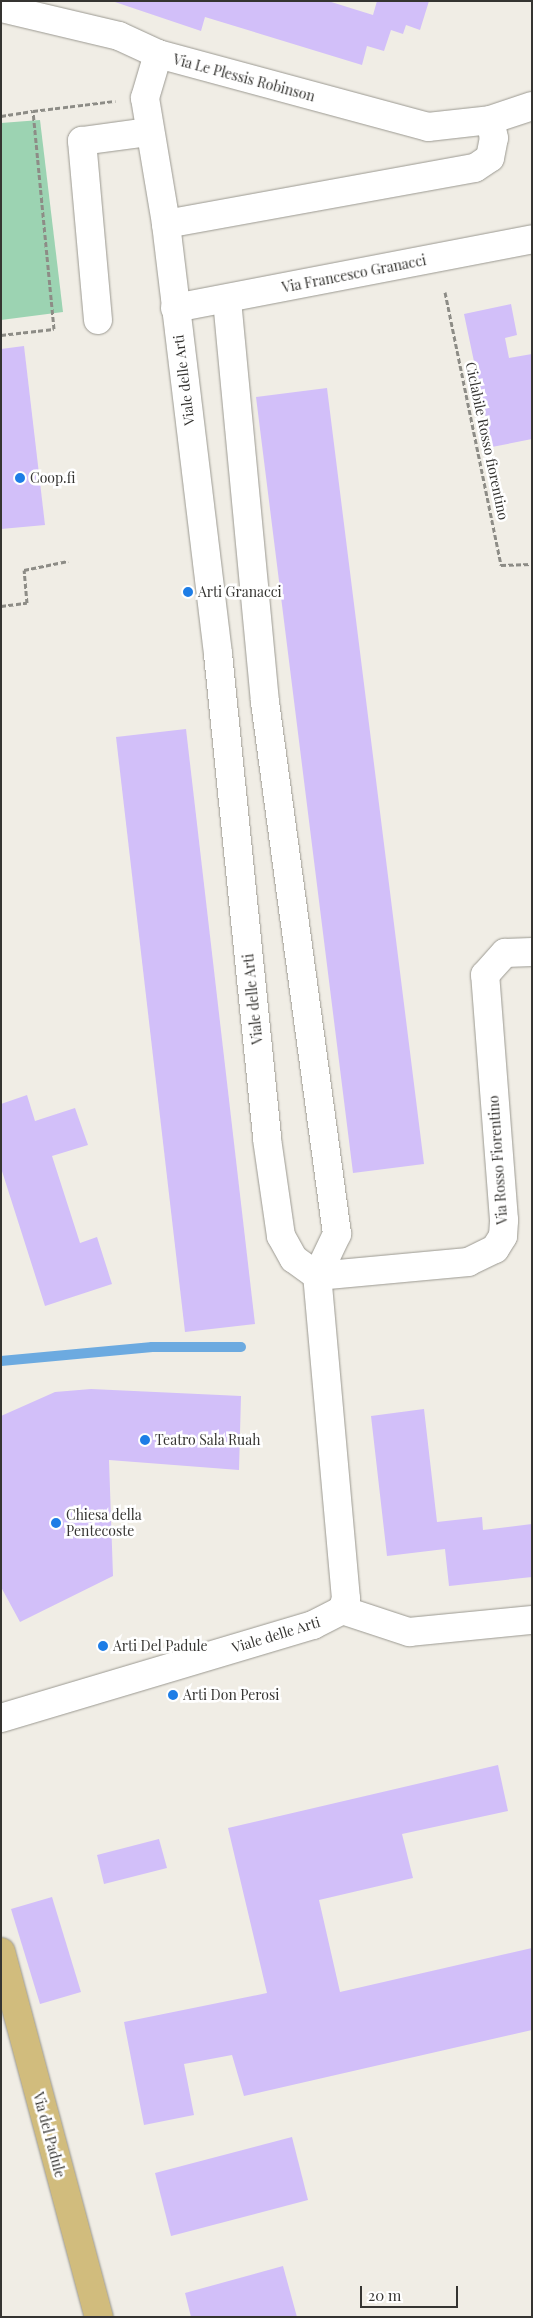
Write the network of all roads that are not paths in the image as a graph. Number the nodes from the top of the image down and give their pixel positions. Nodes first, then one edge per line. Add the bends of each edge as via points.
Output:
1 (1, 8) edge
2 (158, 54) junction
3 (532, 106) edge
4 (490, 120) junction
5 (149, 132) junction
6 (166, 224) junction
7 (532, 239) edge
8 (227, 300) junction
9 (175, 308) junction
10 (98, 320) dead end
11 (265, 702) junction
12 (224, 708) junction
13 (532, 952) edge
14 (317, 1276) junction
15 (342, 1610) junction
16 (532, 1620) edge
17 (1, 1718) edge
18 (1, 1952) edge
19 (99, 2317) edge

1 - 2 street, Via Le Plessis Robinson via 119,36
2 - 4 street, Via Le Plessis Robinson via 408,123 444,127
2 - 5 street, Viale delle Arti via 146,86
3 - 4 street, Via Le Plessis Robinson
4 - 6 street via 494,138 490,158 475,168
5 - 6 street, Viale delle Arti
5 - 10 street via 82,141
6 - 9 street, Viale delle Arti
7 - 8 street, Via Francesco Granacci
8 - 9 street, Via Francesco Granacci
8 - 11 street
9 - 12 street, Viale delle Arti
11 - 12 street
11 - 14 street via 337,1234
12 - 14 street, Viale delle Arti via 267,1138 281,1236 294,1258
13 - 14 street, Via Rosso Fiorentino via 505,953 484,975 504,1220 503,1236 495,1249 468,1262
14 - 15 street via 344,1561
15 - 16 street via 409,1632
15 - 17 street, Viale delle Arti via 312,1625
18 - 19 main road, Via del Padule

